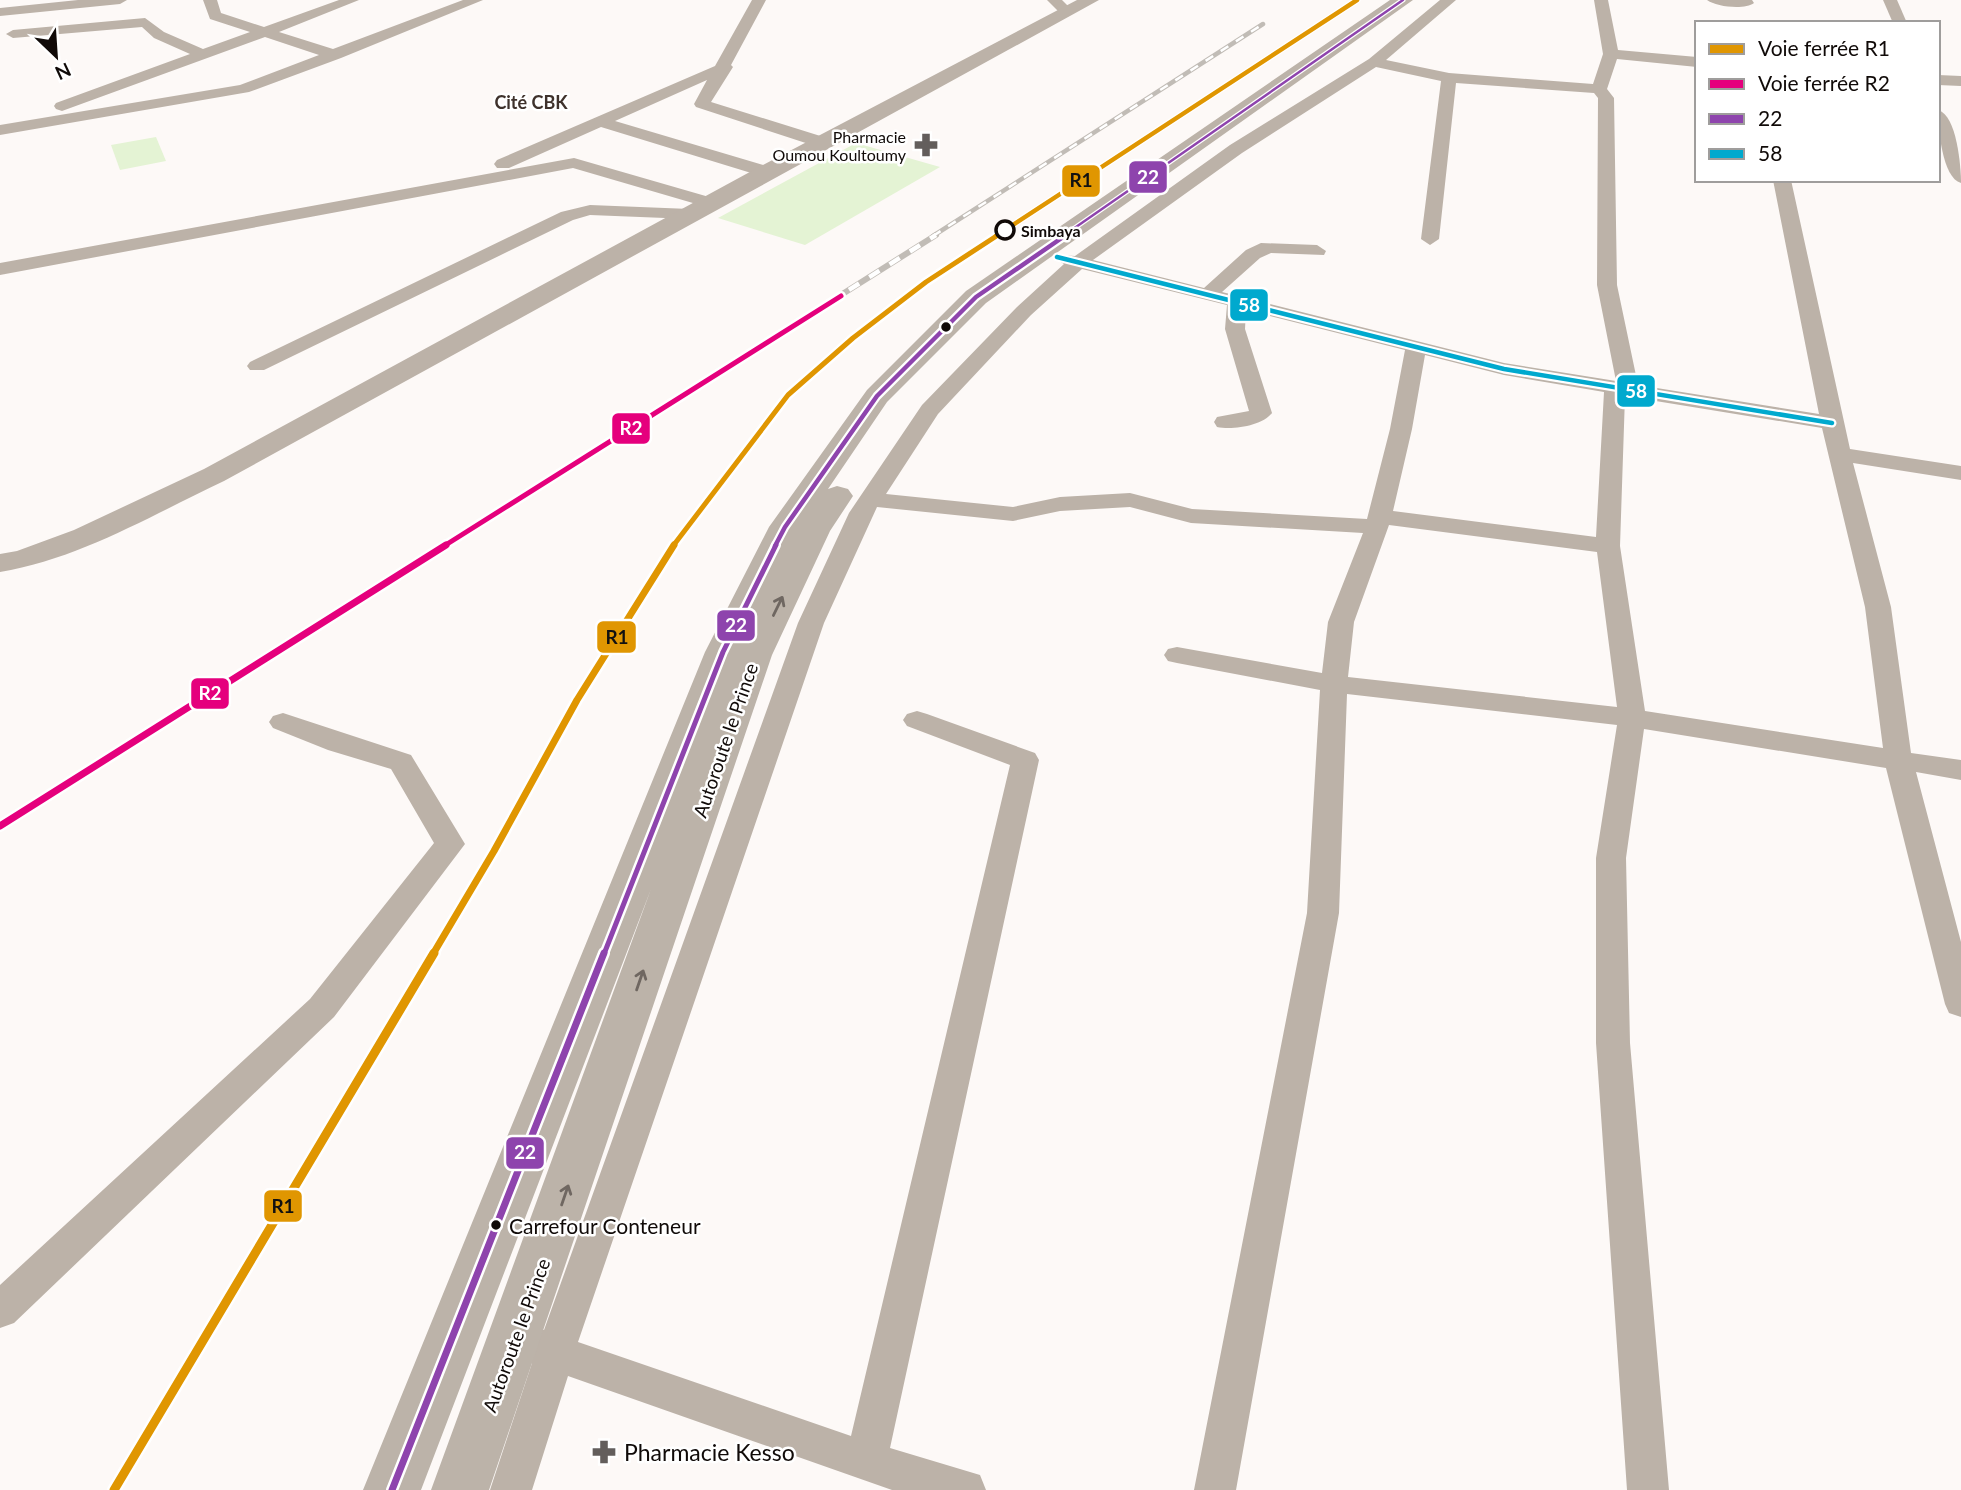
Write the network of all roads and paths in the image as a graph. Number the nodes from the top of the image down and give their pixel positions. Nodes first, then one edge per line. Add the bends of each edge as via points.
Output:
1 (120, 0) edge
2 (210, 0) edge
3 (352, 0) edge
4 (476, 0) edge
5 (759, 0) edge
6 (1090, 0) edge
7 (1403, 0) edge
8 (1426, 0) edge
9 (1450, 0) edge
10 (1601, 0) edge
11 (1714, 0) edge
12 (1890, 0) edge
13 (1749, 5) edge
14 (1061, 6) edge
15 (0, 12) edge
16 (1899, 21) edge
17 (263, 33) junction
18 (13, 34) dead end
19 (1611, 54) junction
20 (204, 55) junction
21 (336, 55) junction
22 (1374, 62) junction
23 (1695, 62) edge
24 (724, 66) junction
25 (1449, 78) junction
26 (1940, 80) edge
27 (1961, 81) edge
28 (1599, 89) junction
29 (663, 92) junction
30 (702, 104) junction
31 (1940, 120) edge
32 (600, 122) junction
33 (0, 128) edge
34 (824, 143) junction
35 (1226, 146) junction
36 (535, 150) junction
37 (574, 163) junction
38 (767, 172) junction
39 (1961, 177) edge
40 (634, 181) junction
41 (1782, 182) edge
42 (443, 188) junction
43 (700, 208) junction
44 (590, 210) junction
45 (1430, 239) dead end
46 (1317, 251) dead end
47 (1068, 260) junction
48 (0, 269) edge
49 (1208, 295) junction
50 (1237, 302) junction
51 (1416, 346) junction
52 (257, 366) dead end
53 (1621, 389) junction
54 (1225, 422) dead end
55 (1832, 423) junction
56 (1841, 454) junction
57 (1961, 473) edge
58 (870, 499) junction
59 (1379, 522) junction
60 (1608, 546) junction
61 (0, 563) edge
62 (1177, 655) dead end
63 (1334, 684) junction
64 (1632, 718) junction
65 (917, 720) dead end
66 (283, 722) dead end
67 (1898, 759) junction
68 (1961, 771) edge
69 (1961, 1004) edge
70 (0, 1310) edge
71 (515, 1338) junction
72 (555, 1353) junction
73 (866, 1462) junction
74 (392, 1490) edge
75 (460, 1490) edge
76 (511, 1490) edge
77 (965, 1490) edge
78 (1215, 1490) edge
79 (1648, 1490) edge

1 - 15 street
2 - 17 street via 215,16
3 - 17 street
4 - 21 street
5 - 24 street
6 - 14 street
7 - 74 main road, Autoroute le Prince via 976,297 877,396 785,527 723,652
8 - 35 main road, Autoroute le Prince
9 - 22 street
10 - 19 street
11 - 13 street
12 - 16 street
14 - 34 street
17 - 20 street
17 - 21 street
18 - 20 street via 145,23 159,35
19 - 23 street
19 - 28 street
20 - 33 street
21 - 33 street via 243,89
22 - 25 street
22 - 35 street
24 - 29 street
24 - 30 street
25 - 28 street
25 - 45 street
26 - 27 street
28 - 53 street via 1606,98 1607,285
29 - 30 street
29 - 32 street
30 - 34 street
31 - 39 street
32 - 36 street
32 - 38 street
34 - 38 street
35 - 47 main road, Autoroute le Prince
36 - 37 street
36 - 42 street
37 - 40 street
37 - 42 street
38 - 43 street
40 - 43 street
40 - 44 street
41 - 55 street
42 - 48 street
43 - 44 street
43 - 61 street via 214,475 85,536
44 - 52 street via 567,216
46 - 49 street via 1268,247 1253,254
47 - 49 street
47 - 58 street via 930,410
71 -> 47 main road, Autoroute le Prince via 754,655 814,531 902,401 997,303
49 - 50 street
50 - 51 street
50 - 54 street via 1235,329 1261,413
51 - 53 street via 1504,369
51 - 59 street
53 - 55 street
53 - 60 street
55 - 56 street
56 - 57 street
56 - 67 street via 1878,607
58 - 59 street via 1013,514 1060,504 1130,500 1191,516
58 - 72 street via 811,623
59 - 60 street
59 - 63 street via 1341,622
60 - 64 street
62 - 63 street
63 - 64 street
63 - 78 street via 1323,913
64 - 67 street
64 - 79 street via 1611,858 1613,1043
65 - 73 street via 1025,760
66 - 70 street via 401,762 450,844 322,1008
67 - 68 street
67 - 69 street
71 - 72 street
71 - 75 main road, Autoroute le Prince
72 - 73 street
72 - 76 street
73 - 77 street

